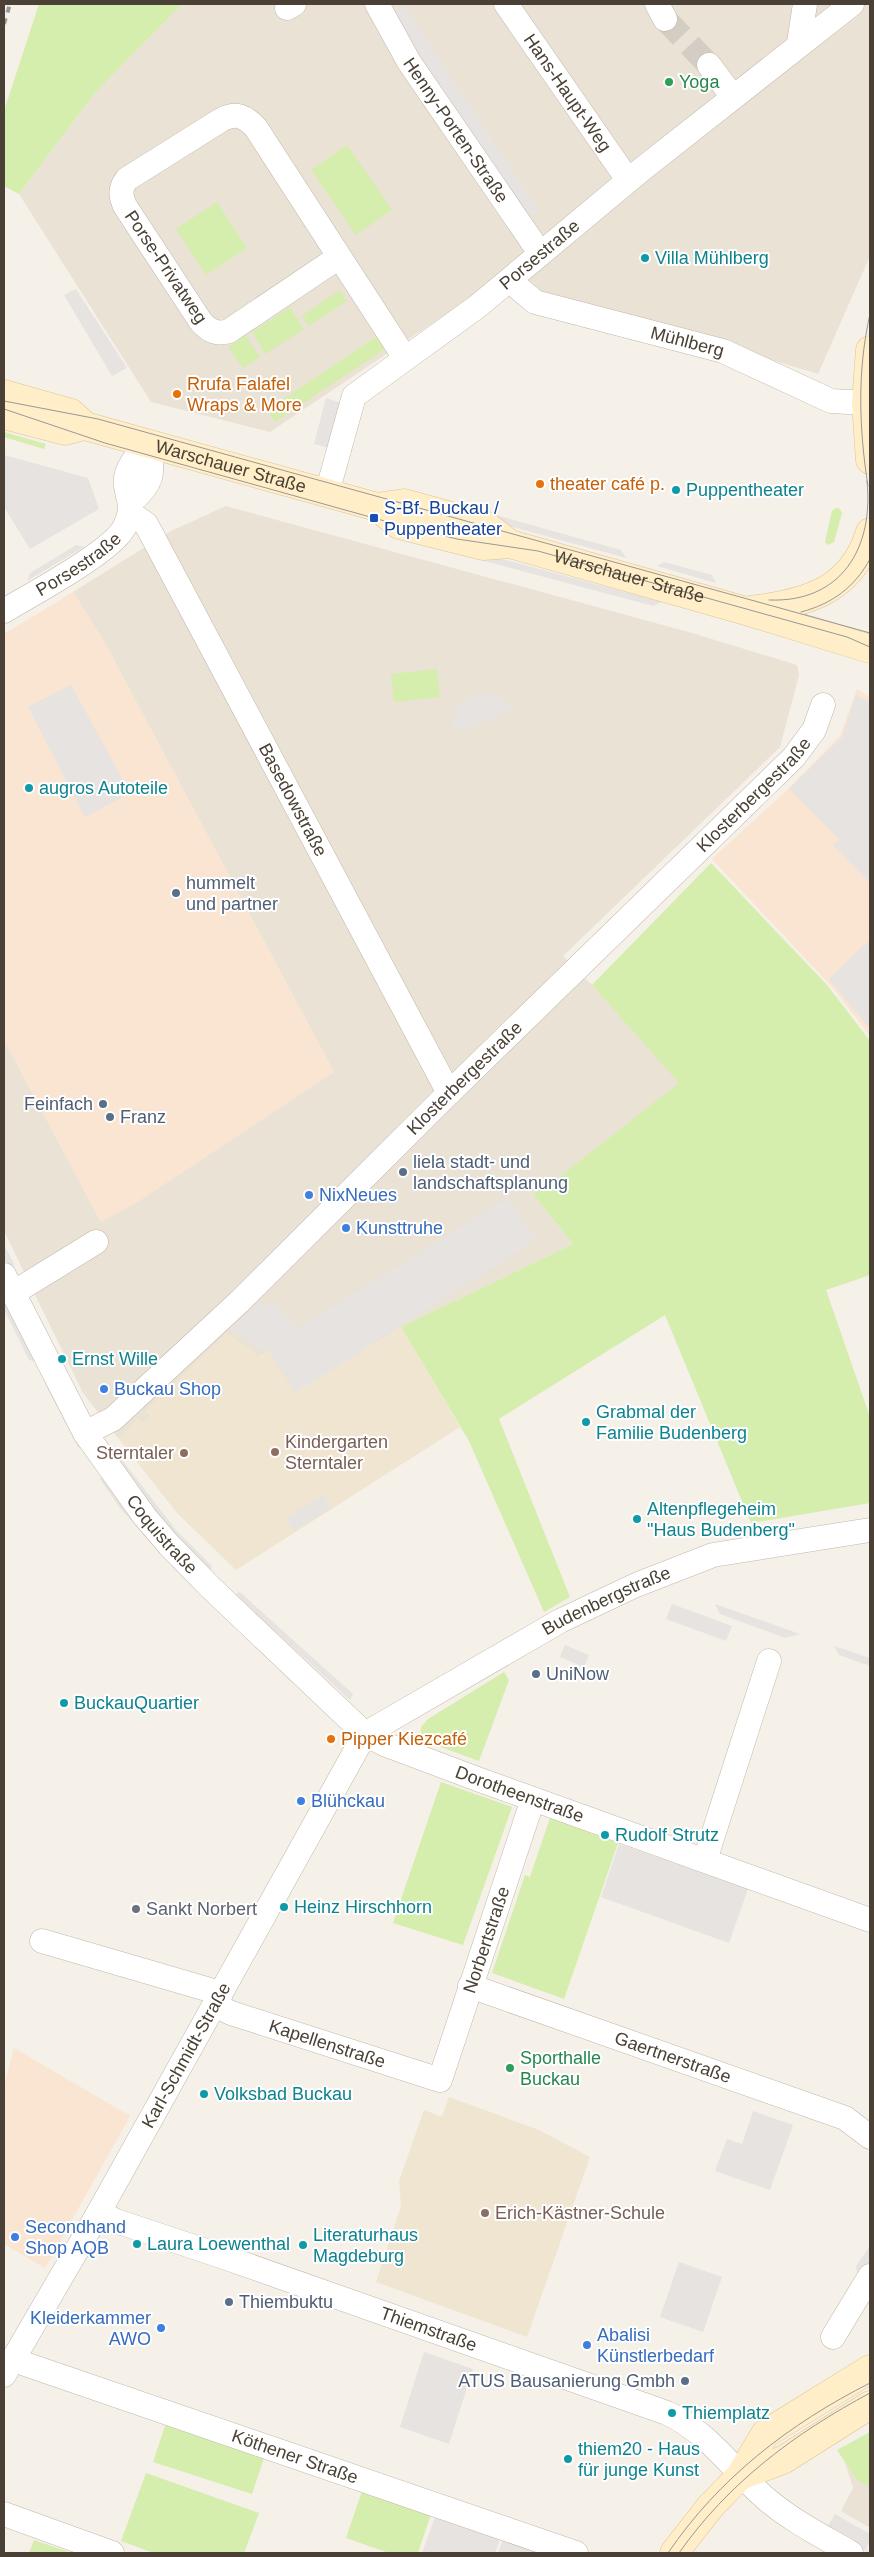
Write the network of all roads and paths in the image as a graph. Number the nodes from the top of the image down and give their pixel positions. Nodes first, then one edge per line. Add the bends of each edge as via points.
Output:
1 (377, 4) edge
2 (506, 4) edge
3 (805, 4) edge
4 (852, 4) edge
5 (799, 43) junction
6 (709, 65) tunnel mouth
7 (733, 97) junction
8 (628, 180) junction
9 (540, 253) junction
10 (340, 258) junction
11 (510, 281) junction
12 (870, 350) edge
13 (405, 358) junction
14 (4, 394) edge
15 (866, 402) junction
16 (4, 415) edge
17 (85, 426) junction
18 (148, 444) junction
19 (870, 460) edge
20 (327, 493) junction
21 (130, 508) junction
22 (870, 532) edge
23 (4, 611) edge
24 (746, 611) junction
25 (870, 649) edge
26 (823, 705) dead end
27 (449, 1093) junction
28 (96, 1242) dead end
29 (8, 1284) edge
30 (85, 1433) junction
31 (870, 1530) edge
32 (769, 1661) dead end
33 (365, 1734) junction
34 (533, 1799) junction
35 (705, 1860) junction
36 (870, 1920) edge
37 (42, 1941) dead end
38 (470, 1986) junction
39 (218, 2000) junction
40 (440, 2080) joint
41 (870, 2136) edge
42 (99, 2212) junction
43 (870, 2276) edge
44 (833, 2337) dead end
45 (9, 2367) edge
46 (870, 2369) edge
47 (870, 2405) edge
48 (740, 2476) junction
49 (4, 2514) edge
50 (112, 2553) edge
51 (576, 2553) edge
52 (674, 2553) edge
53 (851, 2553) edge

1 - 9 street, Henny-Porten-Straße via 410,62
2 - 8 street, Hans-Haupt-Weg
3 - 5 street
4 - 5 street, Porsestraße
5 - 7 street, Porsestraße
6 - 7 street
7 - 8 street, Porsestraße
8 - 9 street, Porsestraße
9 - 11 street, Porsestraße
10 - 10 street, Porse-Privatweg via 256,128 240,116 230,115 126,178 121,191 125,206 200,322 214,332 229,331
10 - 13 street, Porse-Privatweg
11 - 13 street, Porsestraße
11 - 15 street, Mühlberg via 535,302 723,351 831,401
12 - 15 main road
13 - 20 street, Porsestraße via 354,396
14 - 17 main road, Warschauer Straße via 71,413
15 - 19 main road
16 - 17 main road, Warschauer Straße via 65,431
17 - 18 main road, Warschauer Straße
18 - 20 main road, Warschauer Straße
18 - 21 street, Porsestraße via 153,471 146,489
20 - 24 main road, Warschauer Straße via 377,507 404,503 487,526 510,544
21 - 23 street, Porsestraße via 124,529 110,546
21 - 27 street, Basedowstraße via 146,524
22 - 24 main road, Warschauer Straße via 858,561 840,582 806,600
24 - 25 main road, Warschauer Straße
26 - 27 street, Klosterbergestraße via 814,730 794,757
27 - 30 street, Klosterbergestraße via 240,1302 113,1419
28 - 29 street, Coquistraße
29 - 30 street, Coquistraße
30 - 33 street, Coquistraße via 169,1545
31 - 33 street, Budenbergstraße via 713,1555 636,1585 560,1620
32 - 35 street
33 - 34 street, Dorotheenstraße
33 - 39 street, Karl-Schmidt-Straße
34 - 35 street, Dorotheenstraße
34 - 38 street, Norbertstraße
35 - 36 street, Dorotheenstraße
37 - 39 street, Kapellenstraße via 210,1990
38 - 40 street, Norbertstraße
38 - 41 street, Gaertnerstraße via 845,2118
39 - 40 street, Kapellenstraße via 232,2013
39 - 42 street, Karl-Schmidt-Straße
42 - 45 street, Karl-Schmidt-Straße
42 - 48 street, Thiemstraße via 116,2221 650,2406 695,2428
43 - 44 street
45 - 51 street, Köthener Straße via 25,2364
46 - 48 main road via 765,2434
47 - 48 main road via 783,2460
48 - 52 main road via 710,2506
48 - 53 street, Thiemstraße via 777,2508
49 - 50 street

